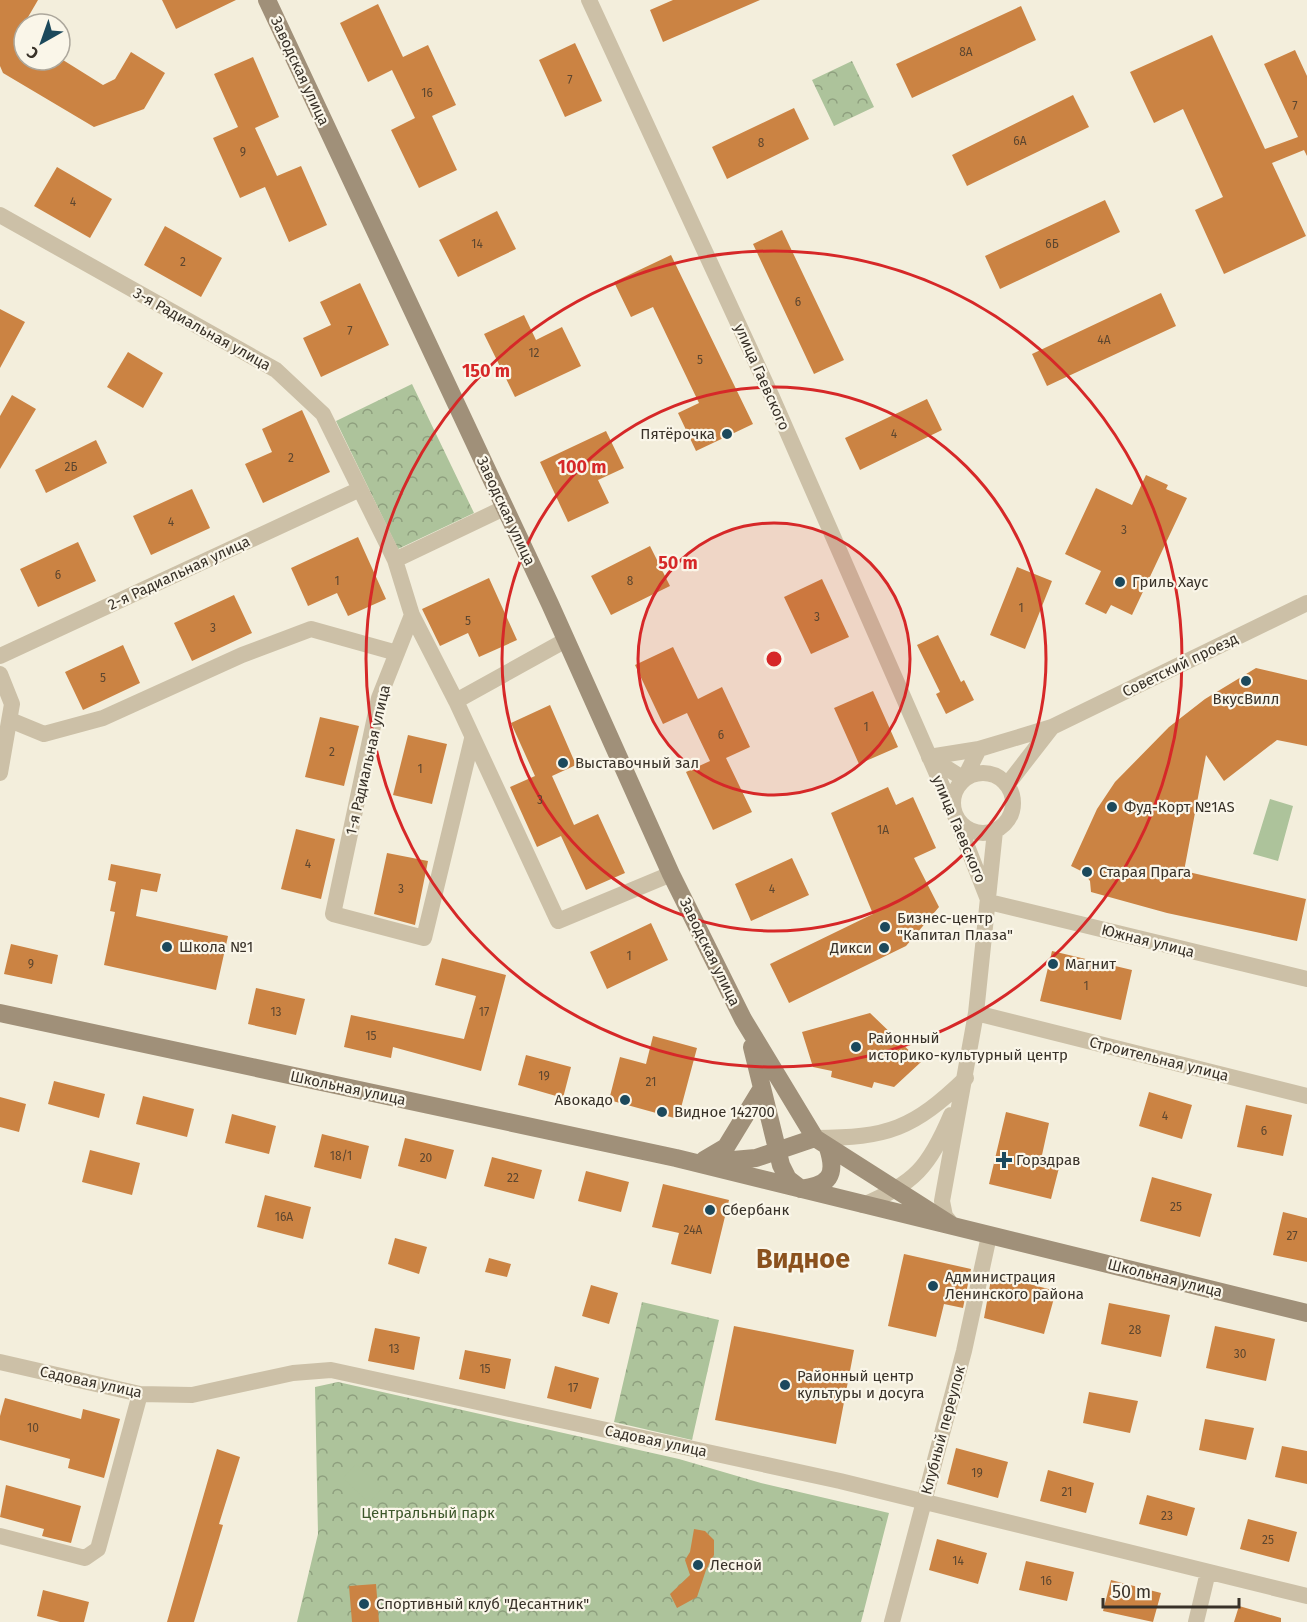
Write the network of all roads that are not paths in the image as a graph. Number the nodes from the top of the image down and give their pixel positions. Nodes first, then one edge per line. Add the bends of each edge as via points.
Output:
1 (267, 0) edge
2 (589, 0) edge
3 (0, 216) edge
4 (358, 489) junction
5 (504, 508) junction
6 (395, 560) junction
7 (1307, 603) edge
8 (412, 615) junction
9 (566, 640) junction
10 (397, 653) junction
11 (0, 656) edge
12 (0, 674) edge
13 (456, 701) junction
14 (10, 720) junction
15 (1052, 727) junction
16 (472, 739) junction
17 (979, 749) junction
18 (929, 757) junction
19 (0, 773) edge
20 (964, 779) junction
21 (1007, 785) junction
22 (954, 813) junction
23 (995, 831) junction
24 (671, 874) junction
25 (989, 902) junction
26 (1307, 979) edge
27 (0, 1013) edge
28 (976, 1013) junction
29 (745, 1022) junction
30 (966, 1078) junction
31 (762, 1088) junction
32 (1307, 1096) edge
33 (821, 1143) junction
34 (778, 1151) junction
35 (696, 1163) junction
36 (801, 1189) junction
37 (897, 1191) junction
38 (863, 1205) junction
39 (953, 1226) junction
40 (989, 1236) junction
41 (1307, 1313) edge
42 (0, 1362) edge
43 (140, 1394) junction
44 (924, 1501) junction
45 (0, 1536) edge
46 (1208, 1572) junction
47 (1307, 1596) edge
48 (892, 1622) edge
49 (1196, 1622) edge

1 - 5 street, Заводская улица
2 - 18 street, улица Гаевского via 772,397
3 - 4 street, 3-я Радиальная улица via 276,370 323,414
4 - 6 street
4 - 11 street, 2-я Радиальная улица
5 - 6 street
5 - 9 street, Заводская улица
6 - 8 street
7 - 15 street, Советский проезд
8 - 10 street, 1-я Радиальная улица
8 - 13 street
9 - 13 street
9 - 24 street, Заводская улица
10 - 14 street via 312,629 242,655 103,718 44,734
10 - 16 street, 1-я Радиальная улица via 379,698 333,915 424,938
12 - 14 street via 12,704
13 - 16 street
14 - 19 street
15 - 17 street, Советский проезд
15 - 21 street, Советский проезд
16 - 24 street via 558,921
17 - 18 street, Советский проезд
17 - 20 street
18 - 20 street, улица Гаевского
18 - 22 street, улица Гаевского
20 - 21 street via 983,772
20 - 22 street via 952,799
21 - 23 street via 1013,809 1008,820
22 - 23 street via 960,824 979,834
22 - 25 street, улица Гаевского
23 - 25 street, улица Гаевского
24 - 29 street, Заводская улица
25 - 26 street, Южная улица
25 - 28 street, улица Гаевского
27 - 35 street, Школьная улица
28 - 30 street, улица Гаевского
28 - 32 street, Строительная улица
29 - 31 street
29 - 33 street
30 - 33 street via 934,1109 900,1128
30 - 37 street via 938,1145 918,1173
30 - 39 street via 942,1201 945,1216
31 - 34 street
31 - 35 street via 726,1147
33 - 34 street
33 - 36 street via 833,1165 828,1179 817,1187
33 - 37 street
34 - 35 street via 756,1158
34 - 36 street via 788,1179
35 - 36 street, Школьная улица
36 - 38 street, Школьная улица
37 - 38 street
37 - 39 street
38 - 39 street, Школьная улица
39 - 40 street, Школьная улица
40 - 41 street, Школьная улица
40 - 44 street, Клубный переулок via 964,1351
42 - 43 street, Садовая улица
43 - 44 street, Садовая улица via 192,1395 293,1373 331,1370
43 - 45 street via 98,1549 85,1558
44 - 46 street, Садовая улица
44 - 48 street, Клубный переулок
46 - 47 street, Садовая улица
46 - 49 street

